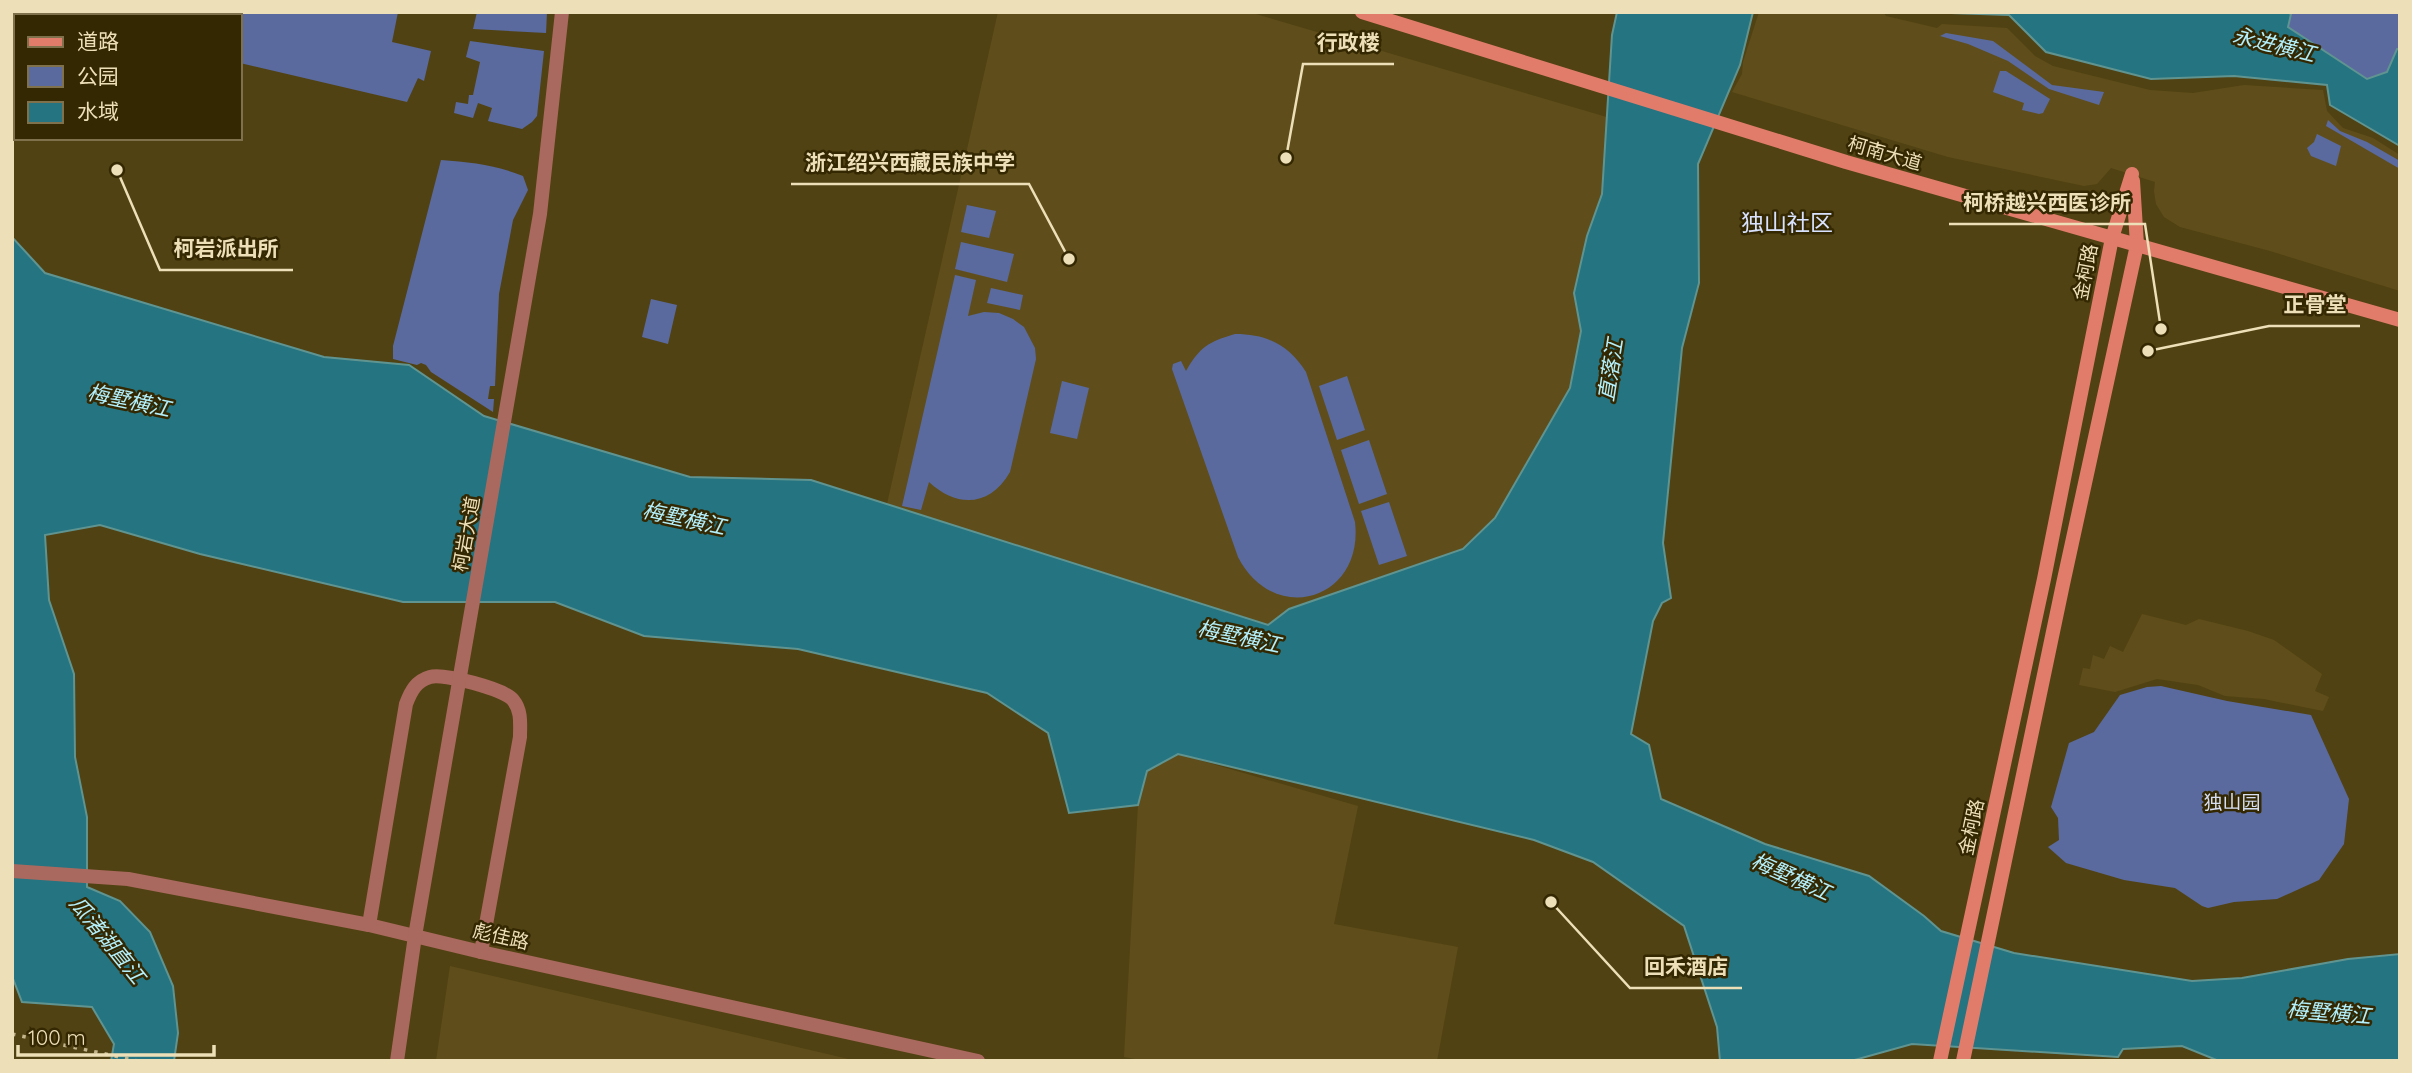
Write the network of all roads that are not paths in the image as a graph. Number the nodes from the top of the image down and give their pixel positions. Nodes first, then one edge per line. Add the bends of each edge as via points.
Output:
1 (562, 12) edge
2 (1363, 12) edge
3 (2112, 237) junction
4 (2137, 245) junction
5 (2400, 320) edge
6 (460, 681) junction
7 (12, 872) edge
8 (369, 925) junction
9 (415, 936) junction
10 (481, 952) junction
11 (397, 1061) edge
12 (978, 1061) edge
13 (1940, 1061) edge
14 (1963, 1061) edge

1 - 6 street, 柯岩大道 via 540,214
2 - 3 main road, 柯南大道 via 1738,129
3 - 4 main road, 柯南大道
3 - 4 main road, 金柯路 via 2132,174
3 - 13 main road, 金柯路
4 - 5 main road, 柯南大道
4 - 14 main road, 金柯路
6 - 8 street via 432,676 414,686 406,704
6 - 9 street, 柯岩大道
6 - 10 street via 487,685 513,698 521,716
7 - 8 street, 彪佳路 via 128,879
8 - 9 street, 彪佳路
9 - 10 street, 彪佳路
9 - 11 street, 柯岩大道
10 - 12 street, 彪佳路

